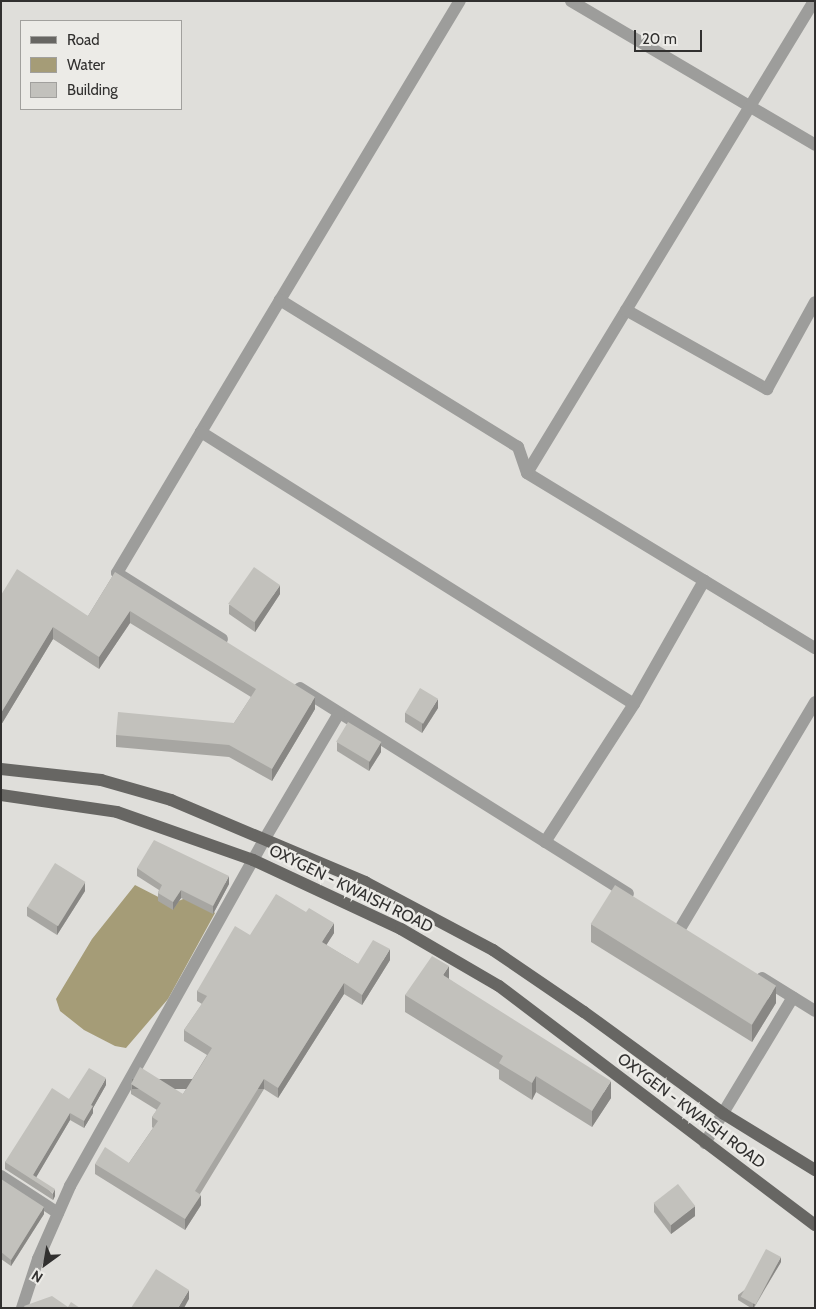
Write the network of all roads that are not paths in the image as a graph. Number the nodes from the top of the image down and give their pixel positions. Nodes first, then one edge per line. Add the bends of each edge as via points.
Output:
1 (460, 1) edge
2 (571, 1) edge
3 (814, 1) edge
4 (751, 106) junction
5 (815, 145) edge
6 (280, 300) junction
7 (815, 302) edge
8 (626, 310) junction
9 (201, 432) junction
10 (527, 473) junction
11 (704, 581) junction
12 (232, 646) edge
13 (815, 648) edge
14 (290, 682) edge
15 (815, 702) edge
16 (634, 704) junction
17 (339, 713) junction
18 (1, 769) edge
19 (1, 795) edge
20 (264, 840) junction
21 (545, 842) junction
22 (253, 860) junction
23 (641, 902) edge
24 (681, 927) edge
25 (753, 972) edge
26 (793, 998) junction
27 (813, 1005) edge
28 (724, 1114) junction
29 (705, 1142) junction
30 (815, 1170) edge
31 (1, 1176) edge
32 (58, 1214) junction
33 (815, 1225) edge
34 (22, 1308) edge

1 - 6 street
2 - 4 street
3 - 4 street
4 - 5 street
4 - 8 street
6 - 9 street
6 - 10 street via 518,447
7 - 8 street via 767,389
8 - 10 street
9 - 12 street via 117,573
9 - 16 street
10 - 11 street
11 - 13 street
11 - 16 street
14 - 17 street
15 - 24 street
16 - 21 street
17 - 20 street
17 - 21 street
18 - 20 main road, OXYGEN - KWAISH ROAD via 101,780 171,800
19 - 22 main road, OXYGEN - KWAISH ROAD via 117,812
20 - 22 street
20 - 28 main road, OXYGEN - KWAISH ROAD via 365,882 493,950
21 - 23 street
22 - 29 main road, OXYGEN - KWAISH ROAD via 401,929 499,986
22 - 32 street via 70,1186
25 - 26 street
26 - 27 street
26 - 28 street
28 - 29 street
28 - 30 main road, OXYGEN - KWAISH ROAD
29 - 33 main road, OXYGEN - KWAISH ROAD
31 - 32 street
32 - 34 street

